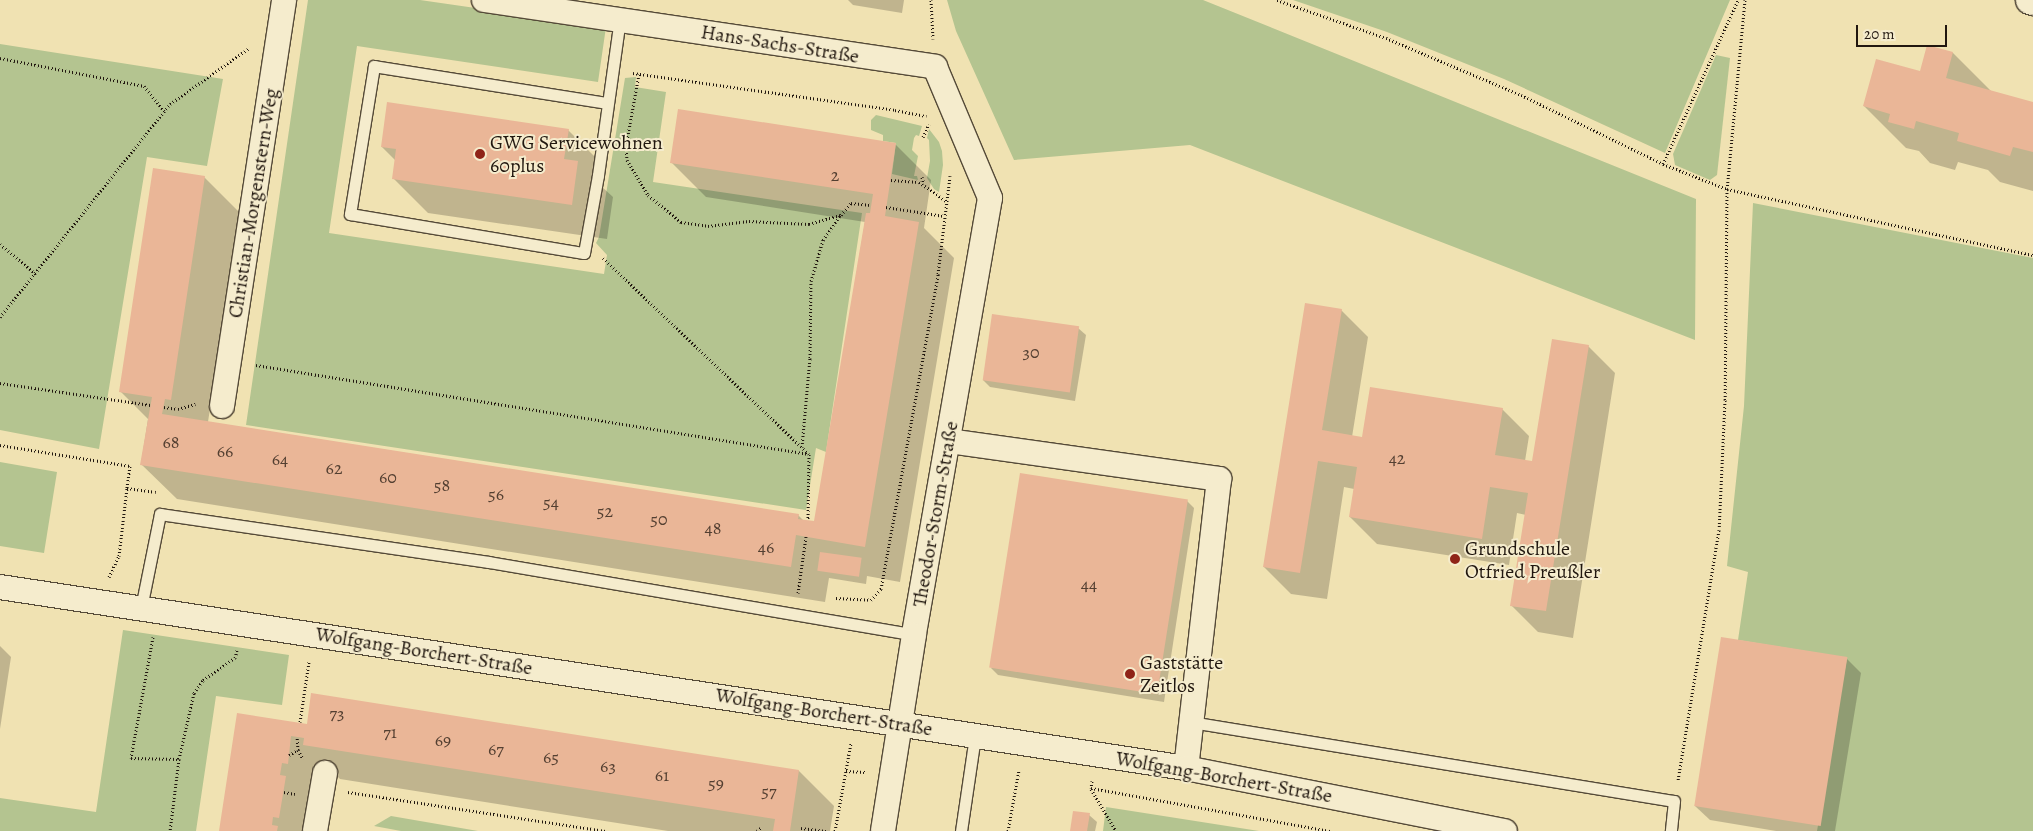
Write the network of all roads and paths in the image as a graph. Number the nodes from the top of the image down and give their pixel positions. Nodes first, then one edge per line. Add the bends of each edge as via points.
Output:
1 (284, 0) edge
2 (484, 0) edge
3 (931, 0) edge
4 (1277, 0) edge
5 (1738, 0) edge
6 (1745, 0) edge
7 (620, 19) junction
8 (280, 25) junction
9 (0, 58) edge
10 (935, 67) junction
11 (612, 70) junction
12 (639, 74) junction
13 (608, 103) junction
14 (164, 111) junction
15 (931, 120) junction
16 (936, 125) dead end
17 (923, 137) dead end
18 (1663, 164) junction
19 (950, 174) dead end
20 (922, 177) dead end
21 (891, 180) dead end
22 (924, 184) junction
23 (1727, 189) junction
24 (946, 201) junction
25 (872, 205) dead end
26 (886, 207) dead end
27 (841, 215) junction
28 (944, 216) junction
29 (586, 242) junction
30 (0, 244) edge
31 (2033, 255) edge
32 (36, 274) junction
33 (0, 317) edge
34 (229, 361) junction
35 (0, 383) edge
36 (150, 405) dead end
37 (222, 406) dead end
38 (164, 407) dead end
39 (178, 410) dead end
40 (949, 441) junction
41 (0, 445) edge
42 (802, 448) junction
43 (810, 454) junction
44 (127, 488) junction
45 (166, 494) dead end
46 (808, 520) dead end
47 (806, 537) dead end
48 (99, 577) dead end
49 (0, 587) edge
50 (788, 592) dead end
51 (798, 594) junction
52 (806, 595) dead end
53 (832, 598) dead end
54 (150, 609) junction
55 (244, 623) junction
56 (914, 635) junction
57 (306, 680) dead end
58 (855, 717) junction
59 (300, 722) dead end
60 (1191, 722) junction
61 (900, 725) junction
62 (976, 736) junction
63 (297, 737) dead end
64 (289, 755) dead end
65 (179, 759) junction
66 (1020, 765) dead end
67 (1186, 768) junction
68 (1092, 778) dead end
69 (323, 781) joint
70 (1091, 788) junction
71 (284, 792) dead end
72 (296, 794) dead end
73 (1674, 801) junction
74 (762, 827) dead end
75 (1465, 827) edge
76 (801, 828) dead end
77 (170, 831) edge
78 (315, 831) edge
79 (607, 831) edge
80 (757, 831) edge
81 (826, 831) edge
82 (835, 831) edge
83 (883, 831) edge
84 (961, 831) edge
85 (1008, 831) edge
86 (1116, 831) edge
87 (1331, 831) edge
88 (1505, 831) edge
89 (1671, 831) edge

1 - 8 street, Christian-Morgenstern-Weg
2 - 7 street, Hans-Sachs-Straße
3 - 10 path
4 - 18 path via 1386,38 1521,95
5 - 18 path
6 - 23 path
7 - 10 street, Hans-Sachs-Straße
7 - 11 lane
8 - 14 path
8 - 34 street, Christian-Morgenstern-Weg
9 - 14 path via 144,86
10 - 40 street, Theodor-Storm-Straße via 990,198
11 - 12 path
11 - 13 lane
12 - 15 path via 895,110 928,116
12 - 27 path via 626,146 627,160 648,195 669,214 681,222 708,226 749,221 809,224
13 - 29 lane
13 - 29 lane via 374,66 350,214 584,253
14 - 32 path
15 - 16 path
15 - 17 path
18 - 23 path
19 - 24 path
20 - 22 path
21 - 22 path
22 - 24 path
23 - 31 path
23 - 73 path via 1725,400 1719,530
24 - 28 path
25 - 27 path via 851,203
26 - 28 path
27 - 42 path via 823,240 811,280 810,358
28 - 53 path via 926,341 881,589 871,600
29 - 42 path
30 - 32 path
32 - 33 path
34 - 37 street, Christian-Morgenstern-Weg
34 - 43 path
35 - 36 path
38 - 39 path
40 - 56 street, Theodor-Storm-Straße
40 - 60 street via 1219,479
41 - 44 path via 130,466
42 - 43 path
43 - 46 path
44 - 45 path
44 - 48 path via 119,556 108,578
47 - 51 path
49 - 54 street, Wolfgang-Borchert-Straße
50 - 51 path
51 - 52 path
54 - 55 street, Wolfgang-Borchert-Straße
54 - 56 lane via 160,514 489,562
54 - 65 path via 131,758
55 - 58 street, Wolfgang-Borchert-Straße
55 - 65 path via 235,658 203,680 194,693
56 - 61 street, Theodor-Storm-Straße
57 - 59 path
58 - 61 street, Wolfgang-Borchert-Straße
58 - 82 path
60 - 67 street
60 - 73 lane
61 - 62 street, Wolfgang-Borchert-Straße
61 - 83 street, Theodor-Storm-Straße
62 - 67 street, Wolfgang-Borchert-Straße
62 - 84 lane
63 - 64 path via 298,750
65 - 77 path
66 - 85 path
67 - 75 street, Wolfgang-Borchert-Straße
68 - 70 path
69 - 78 street
69 - 79 path
70 - 86 path
70 - 87 path
71 - 72 path
73 - 89 lane
74 - 80 path
75 - 88 street, Wolfgang-Borchert-Straße
76 - 81 path

